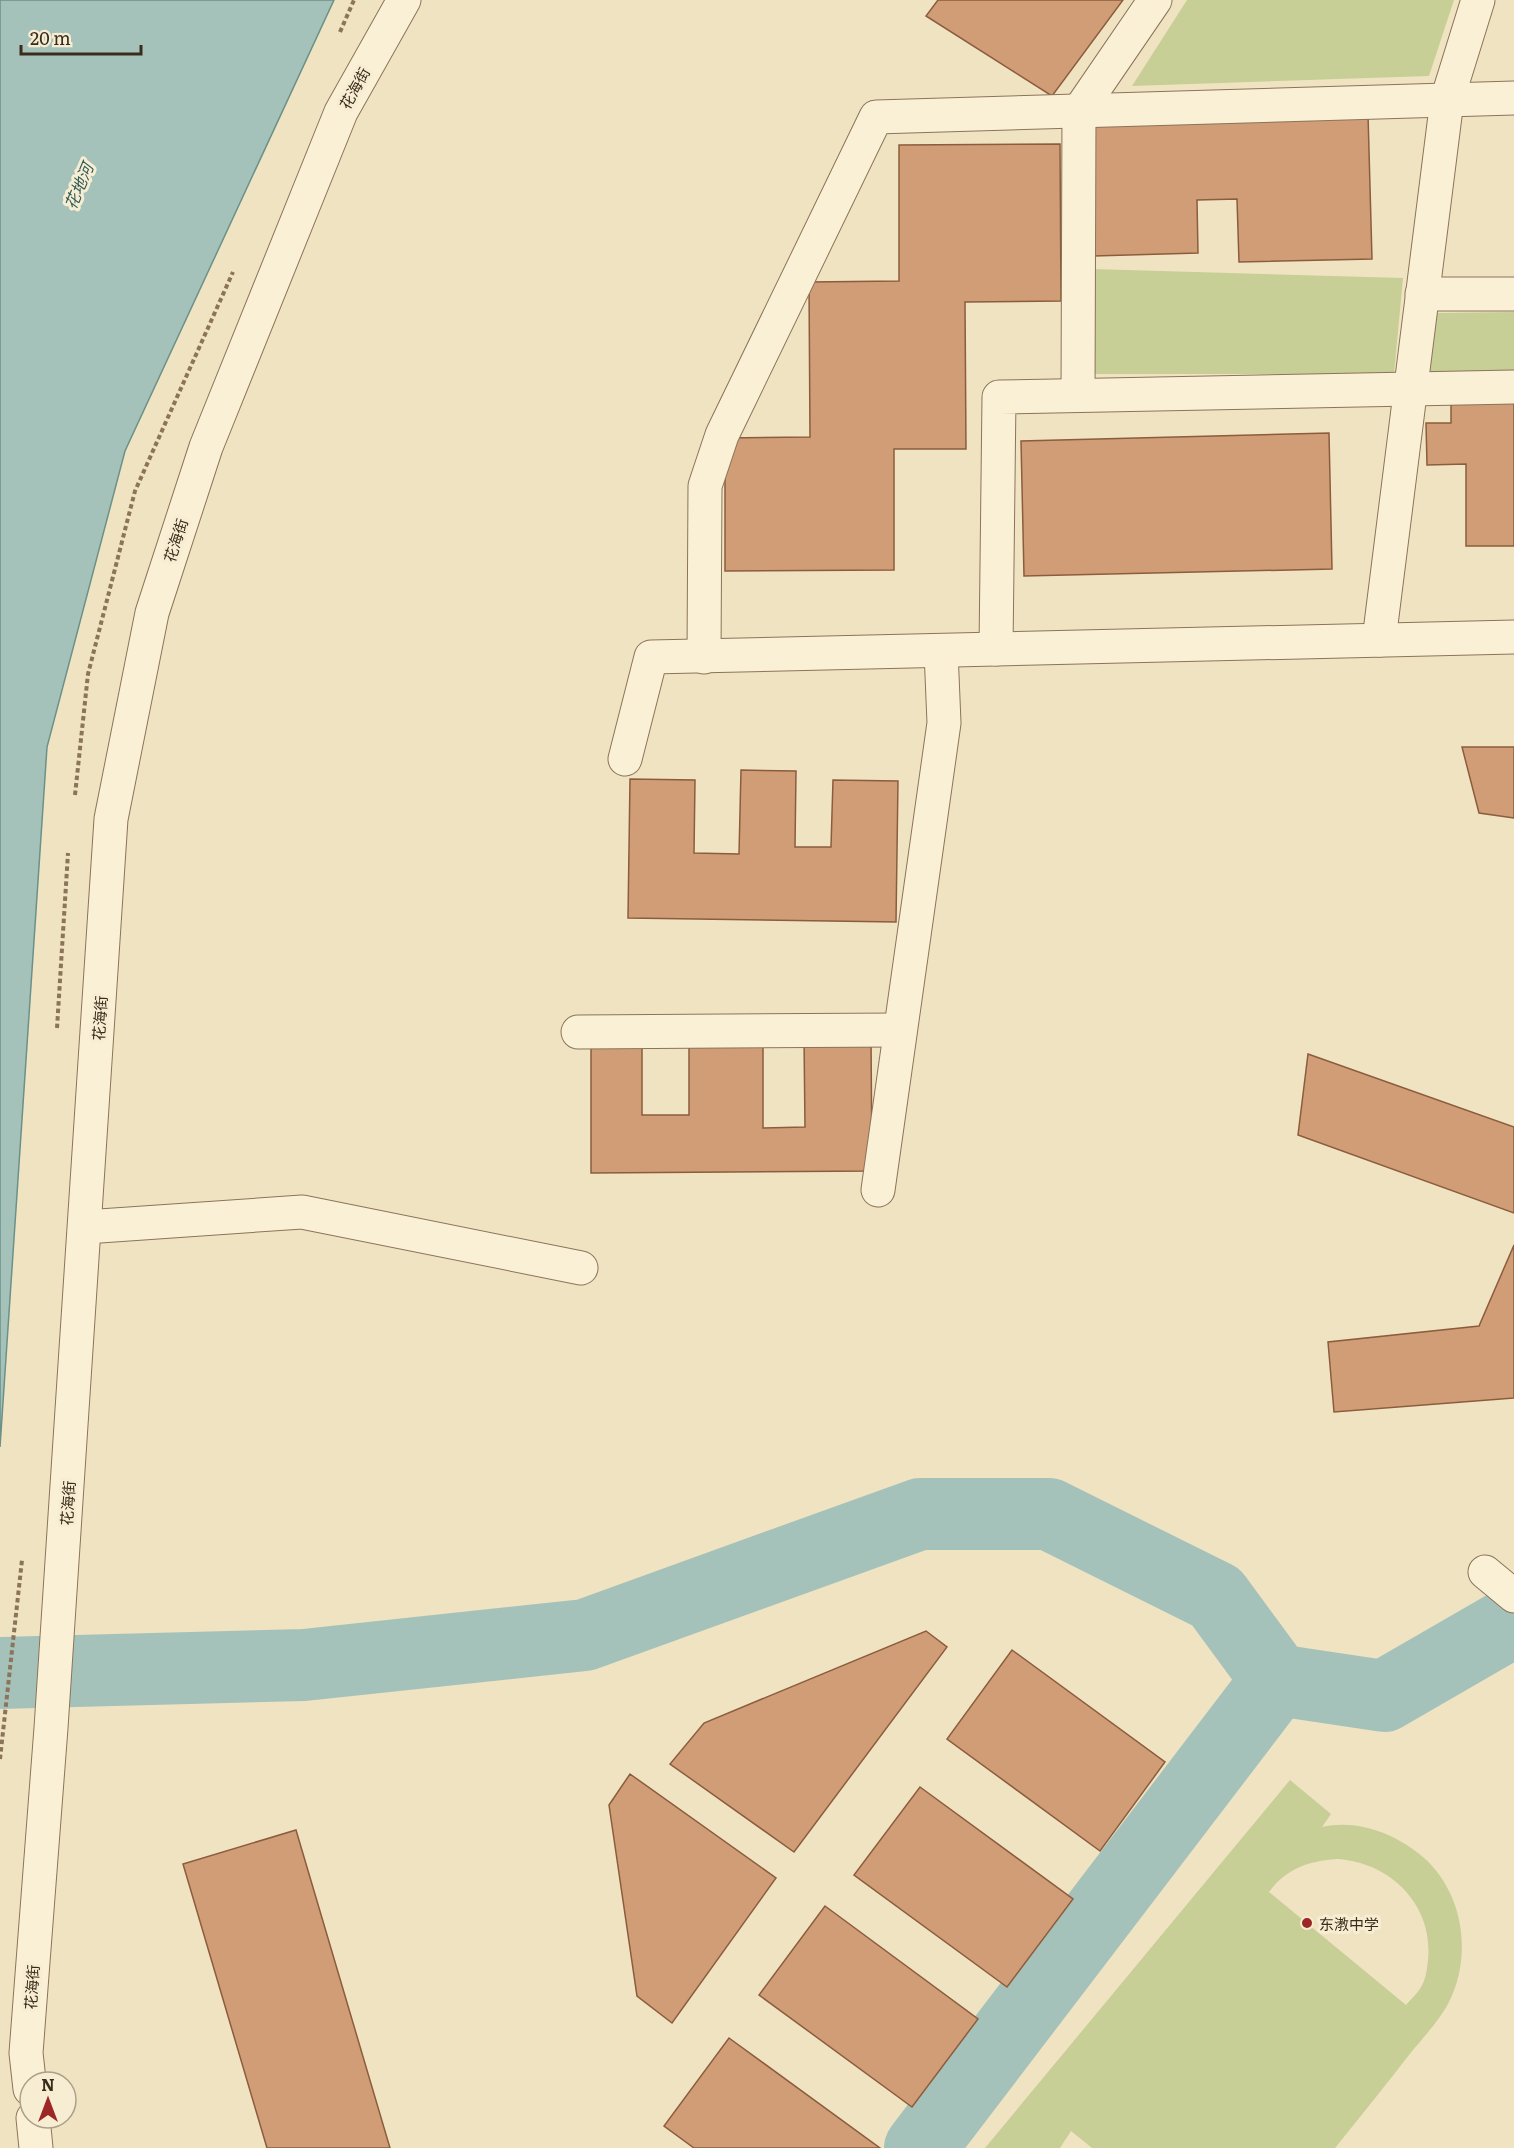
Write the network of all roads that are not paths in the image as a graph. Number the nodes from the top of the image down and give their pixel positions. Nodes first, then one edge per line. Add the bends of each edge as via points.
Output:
1 (404, 0) edge
2 (1155, 0) edge
3 (1478, 0) edge
4 (1514, 98) edge
5 (1447, 100) junction
6 (1079, 111) junction
7 (1422, 294) junction
8 (1514, 294) edge
9 (1514, 387) edge
10 (1411, 388) junction
11 (1078, 395) junction
12 (1514, 637) edge
13 (1379, 640) junction
14 (996, 649) junction
15 (940, 651) junction
16 (704, 657) junction
17 (625, 759) dead end
18 (900, 1030) junction
19 (578, 1032) dead end
20 (878, 1190) dead end
21 (85, 1227) junction
22 (581, 1268) dead end
23 (1485, 1572) dead end
24 (1514, 1596) edge
25 (28, 2070) edge
26 (34, 2130) edge
27 (36, 2148) edge

1 - 21 street, 花海街 via 341,112 206,447 152,613 111,819
2 - 6 street
3 - 5 street
4 - 5 street
5 - 6 street
5 - 7 street
6 - 11 street
6 - 16 street via 876,117 722,435 705,486
7 - 8 street
7 - 10 street
9 - 10 street
10 - 11 street
10 - 13 street
11 - 14 street via 999,397
12 - 13 street
13 - 14 street
14 - 15 street
15 - 16 street
15 - 18 street via 944,723
16 - 17 street via 651,657
18 - 19 street
18 - 20 street
21 - 22 street via 302,1212
21 - 25 street, 花海街 via 26,2053
23 - 24 street
26 - 27 street

